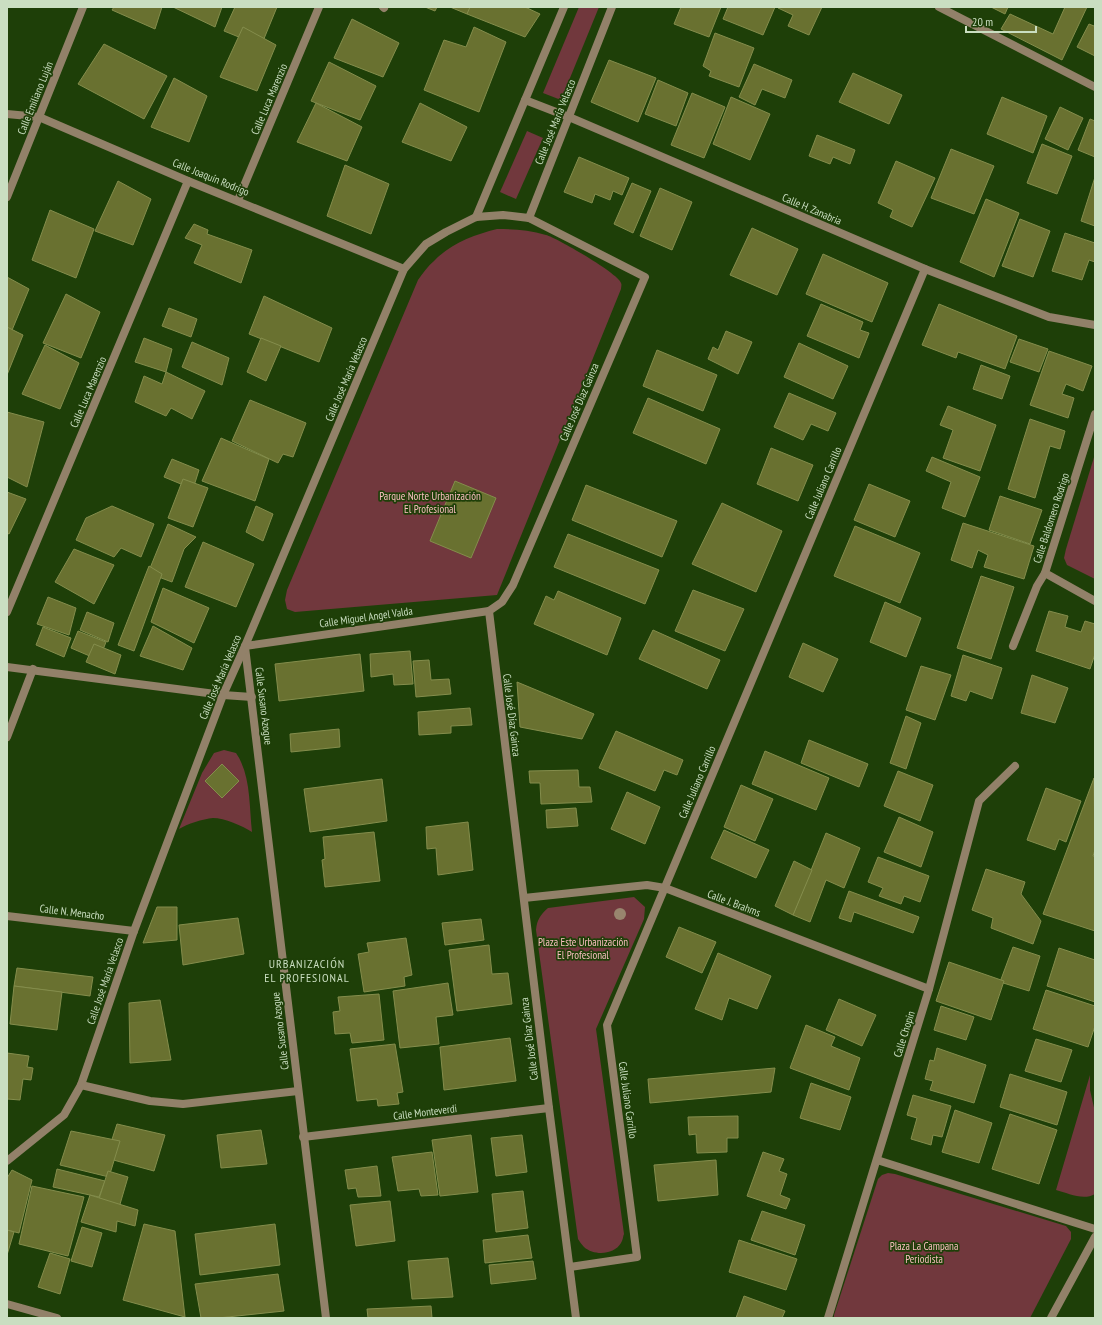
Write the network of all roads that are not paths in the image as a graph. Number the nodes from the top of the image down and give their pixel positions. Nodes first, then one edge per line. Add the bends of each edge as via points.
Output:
1 (83, 7) edge
2 (319, 7) edge
3 (564, 7) edge
4 (612, 7) edge
5 (939, 7) edge
6 (1095, 87) edge
7 (526, 100) junction
8 (7, 114) edge
9 (39, 117) junction
10 (569, 117) junction
11 (188, 181) junction
12 (7, 197) edge
13 (238, 200) junction
14 (476, 217) junction
15 (529, 218) junction
16 (404, 269) junction
17 (925, 269) junction
18 (1095, 325) edge
19 (1095, 414) edge
20 (1044, 574) junction
21 (1095, 601) edge
22 (489, 611) junction
23 (7, 612) edge
24 (245, 646) junction
25 (1013, 646) dead end
26 (7, 667) edge
27 (33, 669) junction
28 (223, 695) junction
29 (252, 697) junction
30 (7, 737) edge
31 (1015, 766) dead end
32 (665, 888) junction
33 (524, 898) junction
34 (7, 916) edge
35 (134, 931) junction
36 (929, 989) junction
37 (81, 1085) junction
38 (298, 1091) junction
39 (549, 1108) junction
40 (303, 1137) junction
41 (877, 1160) junction
42 (7, 1161) edge
43 (1095, 1229) edge
44 (1095, 1237) edge
45 (570, 1267) junction
46 (7, 1304) edge
47 (57, 1318) edge
48 (326, 1318) edge
49 (576, 1318) edge
50 (828, 1318) edge
51 (1051, 1318) edge

1 - 9 street, Calle Emiliano Luján
2 - 13 street, Calle Luca Marenzio
3 - 7 street
4 - 10 street, Calle José María Velasco
5 - 6 street
7 - 10 street, Calle H. Zanabria
7 - 14 street
8 - 9 street, Calle Joaquín Rodrigo
9 - 11 street, Calle Joaquín Rodrigo
9 - 12 street, Calle Emiliano Luján
10 - 15 street, Calle José María Velasco
10 - 17 street, Calle H. Zanabria
11 - 13 street, Calle Joaquín Rodrigo
11 - 23 street, Calle Luca Marenzio
13 - 16 street, Calle Joaquín Rodrigo
14 - 15 street, Calle José María Velasco via 503,215
14 - 16 street, Calle José María Velasco via 426,244
15 - 22 street, Calle José Díaz Gainza via 644,277 513,585 502,602
16 - 24 street, Calle José María Velasco
17 - 18 street, Calle H. Zanabria via 1049,317
17 - 32 street, Calle Juliano Carrillo
19 - 20 street, Calle Baldomero Rodrigo
20 - 21 street, Calle Baldomero Rodrigo
20 - 25 street
22 - 24 street, Calle Miguel Angel Valda
22 - 33 street, Calle José Díaz Gainza
24 - 28 street, Calle José María Velasco
24 - 29 street, Calle Susano Azogue
26 - 27 street
27 - 28 street
27 - 30 street
28 - 29 street
28 - 35 street, Calle José María Velasco
29 - 38 street, Calle Susano Azogue
31 - 36 street, Calle Chopin via 979,801
32 - 33 street, Calle J. Brahms via 647,885
32 - 36 street, Calle J. Brahms
32 - 45 street, Calle Juliano Carrillo via 607,1025 637,1257
33 - 39 street, Calle José Díaz Gainza
34 - 35 street, Calle N. Menacho
35 - 37 street, Calle José María Velasco
36 - 41 street, Calle Chopin
37 - 38 street via 150,1101 183,1104
37 - 42 street, Calle José María Velasco via 64,1115
38 - 40 street, Calle Susano Azogue
39 - 40 street, Calle Monteverdi
39 - 45 street, Calle José Díaz Gainza
40 - 48 street, Calle Susano Azogue
41 - 43 street
41 - 50 street, Calle Chopin
44 - 51 street
45 - 49 street, Calle José Díaz Gainza
46 - 47 street

